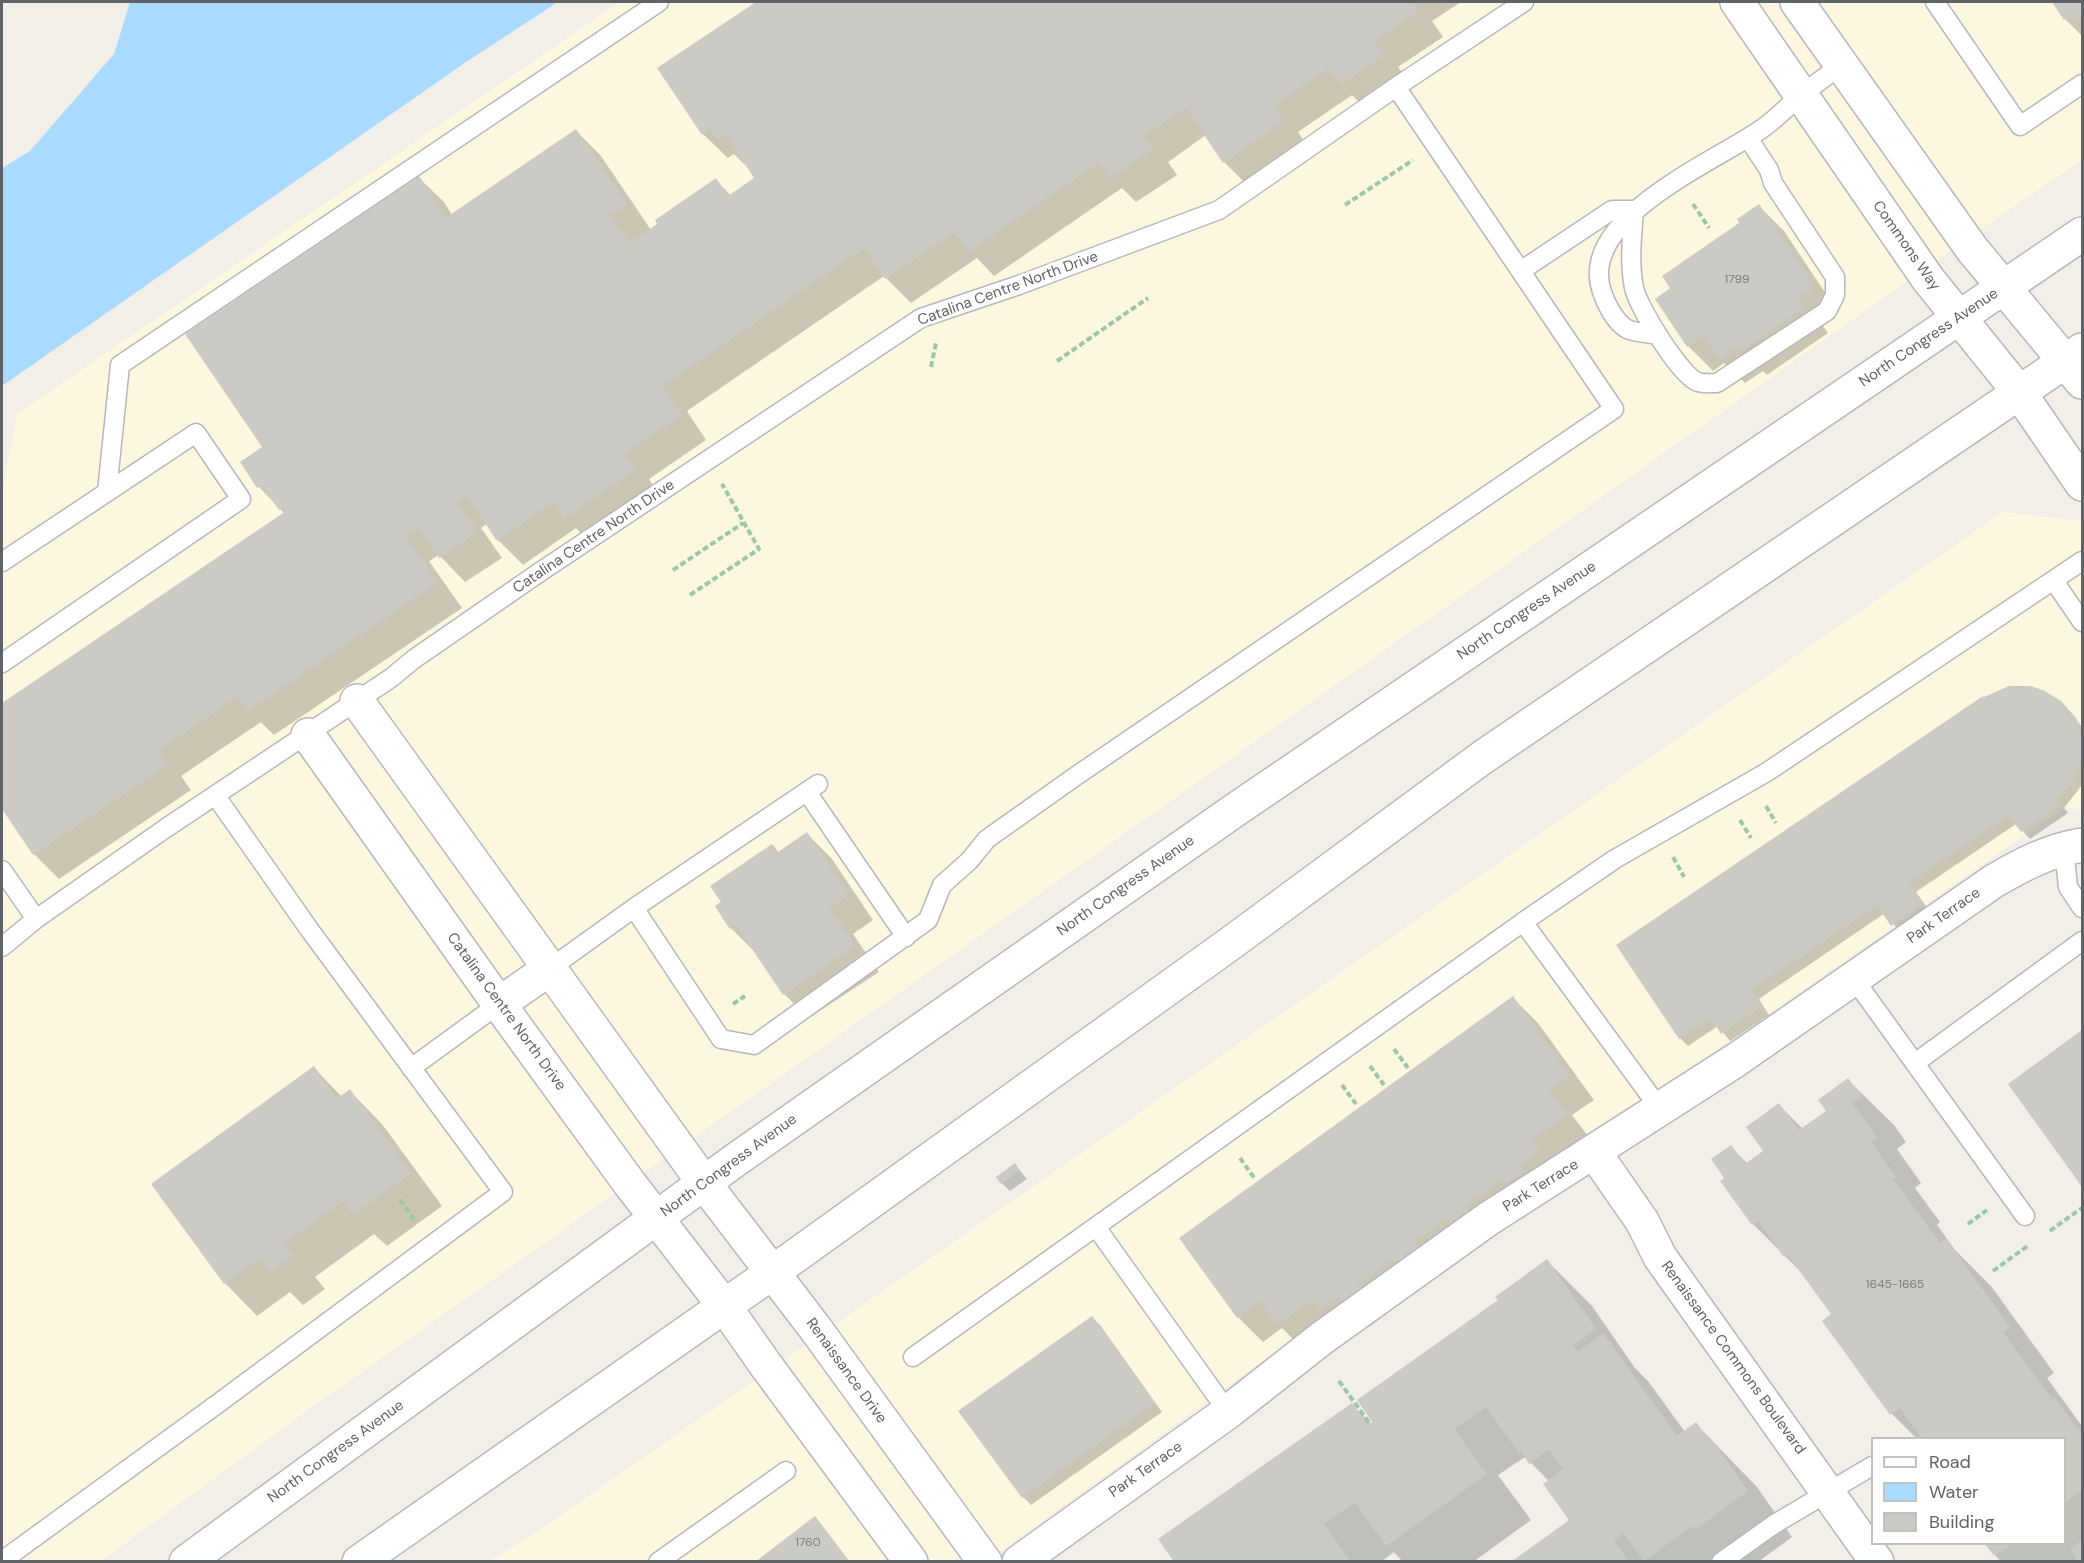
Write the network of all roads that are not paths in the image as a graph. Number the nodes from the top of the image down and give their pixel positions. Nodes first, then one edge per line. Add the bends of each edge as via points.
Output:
1 (659, 2) edge
2 (1524, 2) edge
3 (1737, 2) edge
4 (1797, 2) edge
5 (1935, 2) edge
6 (1841, 65) junction
7 (2082, 84) edge
8 (1396, 87) junction
9 (1802, 95) junction
10 (1748, 138) junction
11 (1634, 210) junction
12 (2082, 234) edge
13 (1522, 270) junction
14 (2004, 287) junction
15 (1959, 318) junction
16 (1658, 335) junction
17 (2077, 364) edge
18 (2019, 392) junction
19 (2082, 484) edge
20 (107, 492) junction
21 (2082, 561) edge
22 (2, 562) edge
23 (2054, 581) junction
24 (2082, 622) edge
25 (2, 663) edge
26 (357, 701) junction
27 (308, 735) junction
28 (215, 795) junction
29 (2073, 846) edge
30 (2, 870) edge
31 (634, 908) junction
32 (2082, 908) edge
33 (36, 918) junction
34 (1523, 922) junction
35 (906, 937) junction
36 (2082, 941) edge
37 (2, 947) edge
38 (549, 969) junction
39 (1854, 979) junction
40 (499, 1004) junction
41 (1916, 1063) junction
42 (411, 1068) junction
43 (1660, 1109) junction
44 (1594, 1152) junction
45 (704, 1183) junction
46 (2025, 1216) dead end
47 (657, 1218) junction
48 (1096, 1227) junction
49 (774, 1272) junction
50 (725, 1307) junction
51 (913, 1358) dead end
52 (1228, 1412) junction
53 (1871, 1467) edge
54 (786, 1471) dead end
55 (1828, 1491) junction
56 (2, 1561) edge
57 (186, 1562) edge
58 (359, 1562) edge
59 (658, 1562) edge
60 (911, 1562) edge
61 (984, 1562) edge
62 (1019, 1562) edge
63 (1721, 1562) edge
64 (1878, 1562) edge

1 - 20 lane via 120,365
2 - 8 lane, Catalina Centre North Drive
3 - 9 street, Commons Way
4 - 6 street
5 - 7 lane via 2020,126
6 - 9 lane
6 - 14 street via 1972,249
8 - 13 lane
8 - 26 lane, Catalina Centre North Drive via 1219,210 921,318 540,572
9 - 10 lane
9 - 15 street, Commons Way
10 - 11 lane
10 - 16 lane via 1835,277 1835,295 1827,311 1717,383 1697,382 1683,371
11 - 13 lane via 1612,210
11 - 16 lane via 1630,262 1634,291
11 - 16 lane via 1608,242 1599,262 1600,289 1608,309 1627,328
12 - 14 street, North Congress Avenue
13 - 35 lane via 1614,409 987,839 942,885 928,920
14 - 15 street, North Congress Avenue
14 - 17 street
15 - 18 street, Commons Way
15 - 45 street, North Congress Avenue via 1181,848
17 - 18 street
18 - 19 street, Commons Way
18 - 49 street via 1483,757
20 - 22 lane
20 - 25 lane via 196,433 241,499
21 - 23 lane
23 - 24 lane
23 - 34 lane via 1767,772 1615,859
26 - 27 lane, Catalina Centre North Drive
26 - 38 street
27 - 28 lane
27 - 40 street, Catalina Centre North Drive
28 - 33 lane
28 - 42 lane
29 - 32 lane via 2068,887
29 - 39 street, Park Terrace via 2026,862 1994,881
30 - 33 lane
31 - 35 lane via 721,1039 754,1046
31 - 35 lane via 812,788
31 - 38 lane
33 - 37 lane
34 - 43 lane
34 - 48 lane
36 - 41 lane
38 - 40 street
38 - 45 street
39 - 41 lane
39 - 43 street, Park Terrace
40 - 42 lane
40 - 47 street, Catalina Centre North Drive
41 - 46 lane
42 - 56 lane via 503,1192
43 - 44 street, Park Terrace
44 - 52 street, Park Terrace via 1488,1219 1322,1338
44 - 55 street, Renaissance Commons Boulevard via 1642,1221 1660,1257
45 - 47 street, North Congress Avenue
45 - 49 street, Renaissance Drive
47 - 50 street
47 - 57 street, North Congress Avenue
48 - 51 lane
48 - 52 lane
49 - 50 street
49 - 61 street, Renaissance Drive
50 - 58 street
50 - 60 street
52 - 62 street, Park Terrace
53 - 55 lane
54 - 59 lane
55 - 63 lane
55 - 64 street, Renaissance Commons Boulevard

